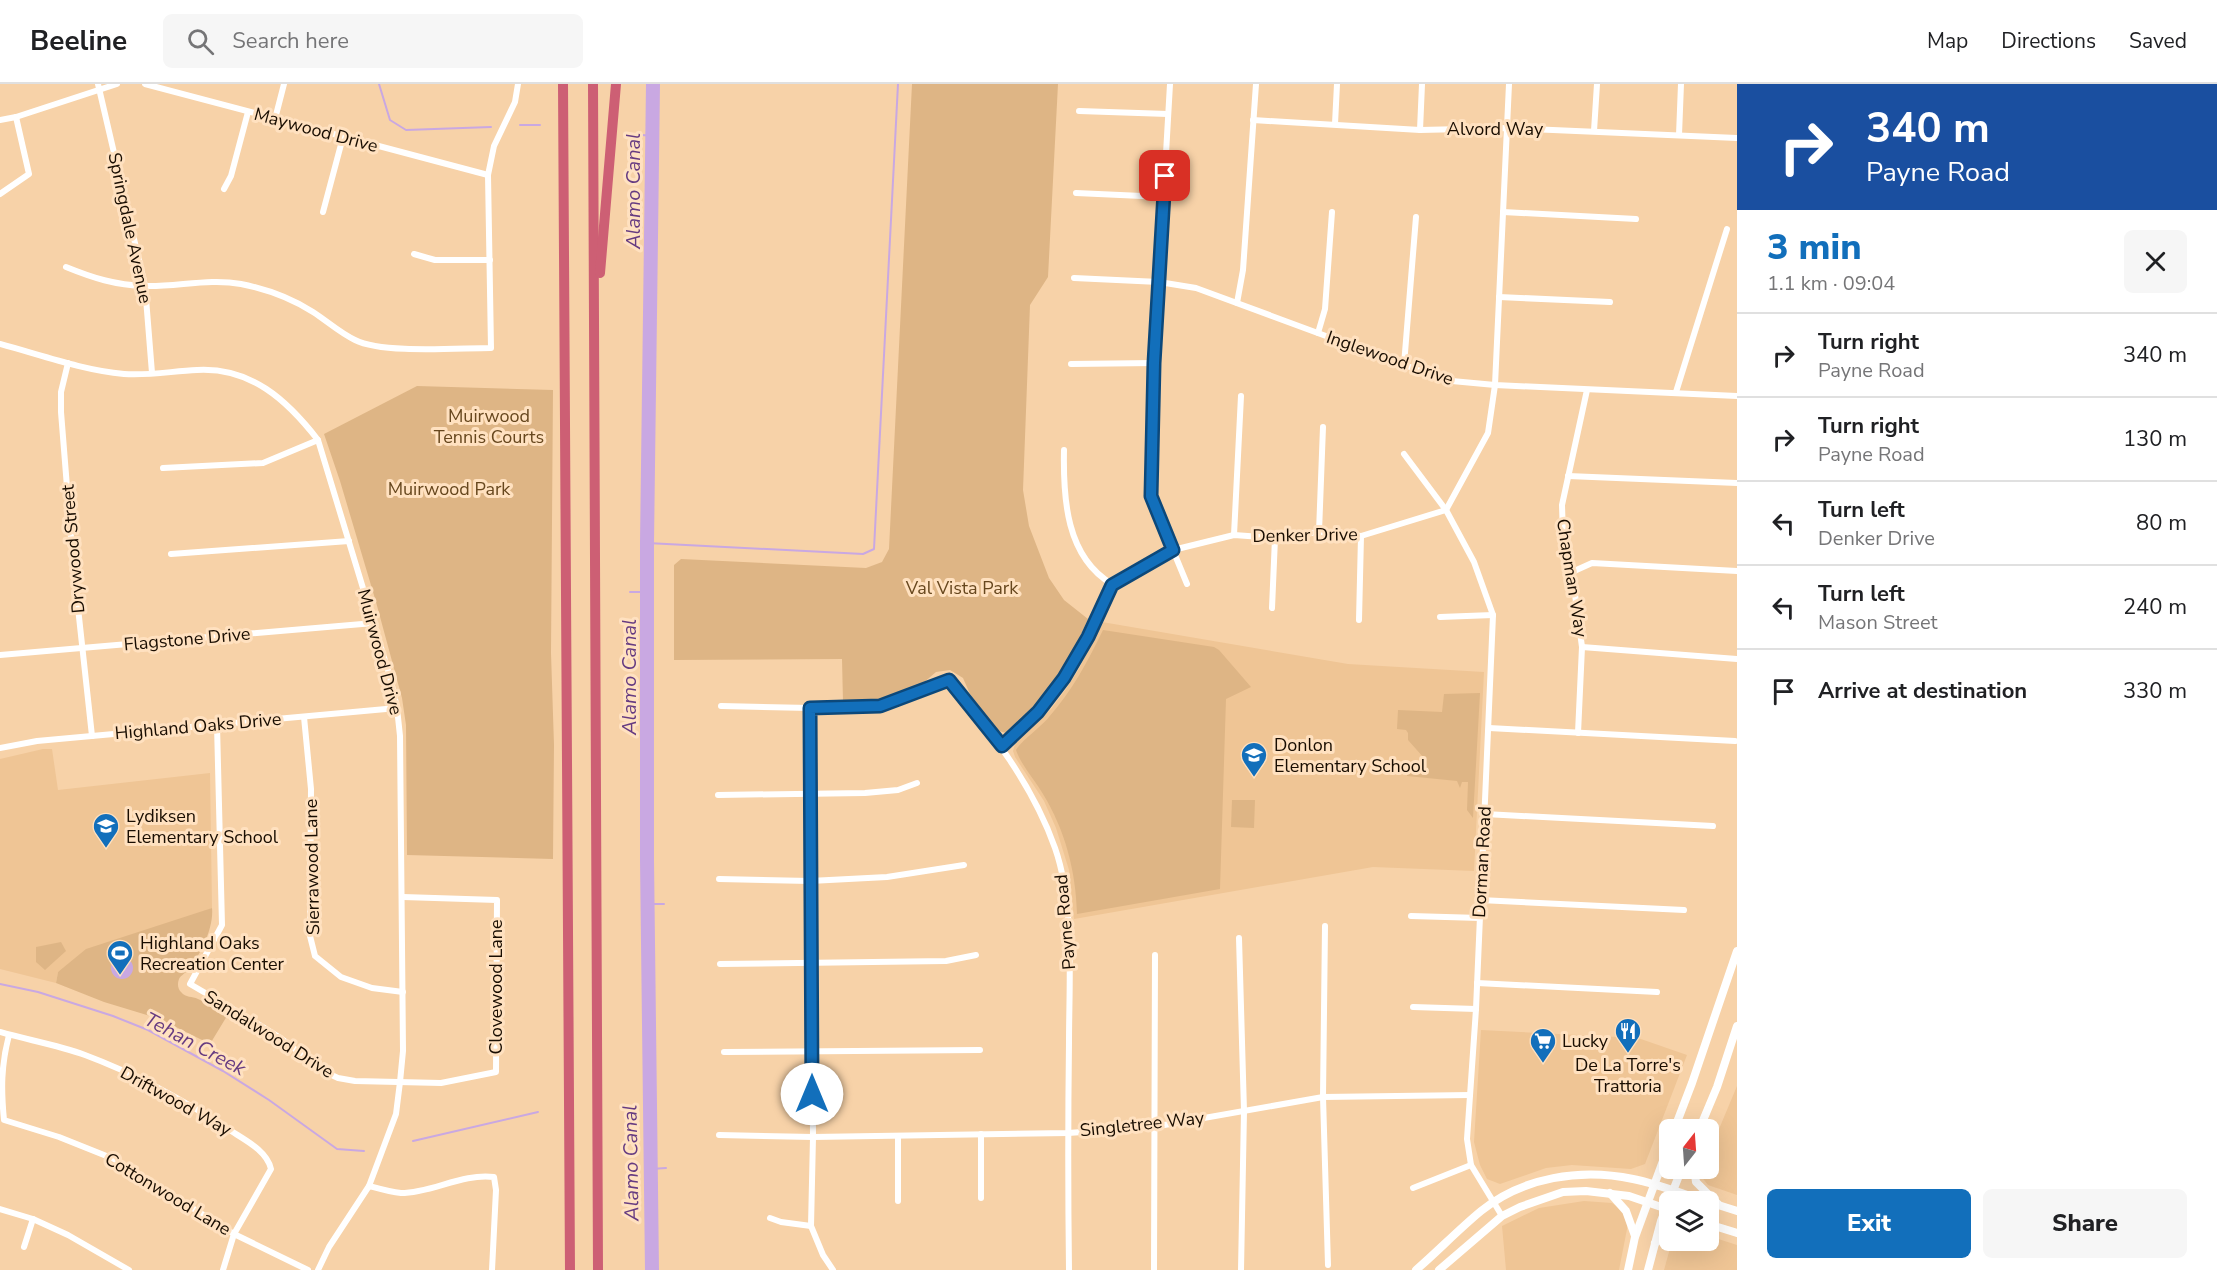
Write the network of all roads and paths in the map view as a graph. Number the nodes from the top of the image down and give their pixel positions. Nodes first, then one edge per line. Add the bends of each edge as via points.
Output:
1 (117, 84) edge
2 (145, 84) edge
3 (284, 84) edge
4 (518, 84) edge
5 (563, 84) edge
6 (593, 84) edge
7 (616, 84) edge
8 (1170, 84) edge
9 (1256, 84) edge
10 (1337, 84) edge
11 (1422, 84) edge
12 (1509, 84) edge
13 (1597, 84) edge
14 (1681, 84) edge
15 (99, 86) edge
16 (1079, 111) dead end
17 (248, 112) junction
18 (1168, 114) junction
19 (16, 117) junction
20 (275, 119) junction
21 (0, 120) edge
22 (1253, 120) junction
23 (1335, 124) junction
24 (1507, 128) junction
25 (1420, 130) junction
26 (1594, 131) junction
27 (1679, 135) junction
28 (343, 137) junction
29 (1737, 138) edge
30 (488, 176) junction
31 (224, 189) dead end
32 (1076, 193) dead end
33 (0, 194) edge
34 (1164, 197) junction
35 (323, 212) dead end
36 (1332, 212) dead end
37 (1503, 212) junction
38 (1416, 217) dead end
39 (1636, 219) dead end
40 (1727, 229) dead end
41 (414, 254) dead end
42 (490, 260) junction
43 (66, 267) dead end
44 (1074, 278) dead end
45 (1159, 282) junction
46 (145, 286) junction
47 (1499, 297) junction
48 (594, 302) junction
49 (1610, 302) dead end
50 (1238, 303) junction
51 (1318, 333) junction
52 (0, 344) edge
53 (68, 363) junction
54 (1154, 363) junction
55 (1071, 364) dead end
56 (1404, 365) junction
57 (152, 373) junction
58 (1495, 385) junction
59 (1587, 390) junction
60 (1676, 392) junction
61 (1241, 396) dead end
62 (1737, 396) edge
63 (1323, 427) dead end
64 (318, 440) junction
65 (1064, 450) dead end
66 (1404, 454) dead end
67 (162, 468) dead end
68 (1568, 476) junction
69 (1737, 483) edge
70 (1446, 510) junction
71 (1319, 532) junction
72 (1234, 535) junction
73 (1361, 536) junction
74 (1275, 538) junction
75 (349, 541) junction
76 (1173, 550) junction
77 (171, 554) dead end
78 (1737, 571) edge
79 (1572, 572) junction
80 (1187, 584) dead end
81 (1112, 585) junction
82 (1272, 608) dead end
83 (1493, 615) junction
84 (1440, 617) dead end
85 (1359, 620) dead end
86 (374, 623) junction
87 (1582, 647) junction
88 (82, 648) junction
89 (0, 655) edge
90 (1737, 659) edge
91 (721, 706) dead end
92 (397, 708) junction
93 (810, 708) junction
94 (304, 717) junction
95 (217, 725) junction
96 (1489, 728) junction
97 (1578, 733) junction
98 (92, 736) junction
99 (1735, 741) dead end
100 (1002, 746) junction
101 (0, 748) edge
102 (917, 783) dead end
103 (809, 794) junction
104 (718, 795) dead end
105 (1485, 814) junction
106 (1713, 826) dead end
107 (964, 865) dead end
108 (719, 879) dead end
109 (810, 881) junction
110 (403, 897) junction
111 (1480, 900) junction
112 (1683, 910) dead end
113 (1411, 916) dead end
114 (1480, 918) junction
115 (1325, 926) dead end
116 (1239, 939) dead end
117 (1737, 951) edge
118 (976, 955) dead end
119 (1155, 955) dead end
120 (720, 964) dead end
121 (812, 964) junction
122 (1477, 983) junction
123 (403, 992) junction
124 (1657, 992) dead end
125 (1413, 1007) dead end
126 (1476, 1009) junction
127 (1737, 1026) edge
128 (0, 1032) edge
129 (9, 1035) junction
130 (980, 1050) dead end
131 (812, 1051) junction
132 (724, 1052) dead end
133 (400, 1082) junction
134 (1470, 1095) junction
135 (1323, 1097) junction
136 (1244, 1111) junction
137 (1678, 1119) edge
138 (1704, 1119) edge
139 (1153, 1127) junction
140 (1068, 1133) junction
141 (981, 1134) junction
142 (719, 1135) dead end
143 (898, 1136) junction
144 (813, 1137) junction
145 (1471, 1165) junction
146 (1659, 1170) edge
147 (1678, 1179) edge
148 (1696, 1179) edge
149 (369, 1185) junction
150 (1653, 1185) junction
151 (1413, 1188) dead end
152 (1673, 1191) joint
153 (1705, 1191) edge
154 (1610, 1193) junction
155 (981, 1198) dead end
156 (898, 1201) dead end
157 (1647, 1202) junction
158 (1493, 1203) junction
159 (1719, 1205) edge
160 (1659, 1206) edge
161 (0, 1209) edge
162 (1737, 1211) edge
163 (1502, 1216) junction
164 (770, 1218) dead end
165 (33, 1219) junction
166 (811, 1226) junction
167 (1719, 1227) edge
168 (1659, 1231) edge
169 (1737, 1233) edge
170 (234, 1234) junction
171 (1635, 1237) junction
172 (1659, 1240) edge
173 (1654, 1243) junction
174 (24, 1247) dead end
175 (1328, 1265) dead end
176 (129, 1270) edge
177 (223, 1270) edge
178 (308, 1270) edge
179 (318, 1270) edge
180 (492, 1270) edge
181 (570, 1270) edge
182 (598, 1270) edge
183 (833, 1270) edge
184 (1069, 1270) edge
185 (1154, 1270) edge
186 (1241, 1270) edge
187 (1416, 1270) edge
188 (1439, 1270) edge
189 (1628, 1270) edge
190 (1648, 1270) edge

1 - 15 street
2 - 17 street, Maywood Drive
3 - 20 street
4 - 30 street via 515,102 494,146
5 - 181 highway
6 - 48 highway
7 - 48 highway via 600,276
8 - 18 street
9 - 22 street
10 - 23 street
11 - 25 street
12 - 24 street
13 - 26 street
14 - 27 street
15 - 19 street
15 - 46 street, Springdale Avenue
16 - 18 street
17 - 20 street, Maywood Drive
17 - 31 street
18 - 34 street
19 - 21 street
19 - 33 street via 29,174
20 - 28 street, Maywood Drive
22 - 23 street, Alvord Way
22 - 50 street
23 - 25 street, Alvord Way
24 - 25 street, Alvord Way
24 - 26 street, Alvord Way
24 - 37 street
26 - 27 street, Alvord Way
27 - 29 street, Alvord Way
28 - 30 street, Maywood Drive
28 - 35 street
30 - 42 street
32 - 34 street
34 - 45 street
36 - 51 street via 1324,309
37 - 39 street
37 - 47 street
38 - 56 street
40 - 60 street
41 - 42 street via 435,260
42 - 46 street via 491,348 369,345 291,300 240,284
43 - 46 street via 101,281
44 - 45 street, Inglewood Drive
45 - 50 street, Inglewood Drive via 1196,288
45 - 54 street
46 - 57 street, Springdale Avenue
47 - 49 street
47 - 58 street
48 - 182 highway
50 - 51 street, Inglewood Drive
51 - 56 street, Inglewood Drive
52 - 53 street, Muirwood Drive
53 - 57 street, Muirwood Drive via 110,373
53 - 88 street, Drywood Street via 61,412
54 - 55 street
54 - 76 street via 1151,496
56 - 58 street, Inglewood Drive via 1452,381
57 - 64 street, Muirwood Drive via 200,370 246,378 275,394 299,415
58 - 59 street, Inglewood Drive
58 - 70 street via 1488,433
59 - 60 street, Inglewood Drive
59 - 68 street, Chapman Way
60 - 62 street, Inglewood Drive
61 - 72 street
63 - 71 street
64 - 67 street via 263,463
64 - 75 street, Muirwood Drive
65 - 81 street via 1066,506 1078,546 1097,576
66 - 70 street, Dorman Road
68 - 69 street
68 - 79 street, Chapman Way via 1561,518
70 - 73 street, Denker Drive
70 - 83 street, Dorman Road via 1474,562
71 - 73 street, Denker Drive
71 - 74 street, Denker Drive
72 - 74 street, Denker Drive
72 - 76 street, Denker Drive
73 - 85 street
74 - 82 street
75 - 77 street
75 - 86 street, Muirwood Drive
76 - 80 street
76 - 81 street, Denker Drive
78 - 79 street via 1592,563
79 - 87 street, Chapman Way
81 - 100 street via 1064,678 1028,723
83 - 84 street
83 - 96 street, Dorman Road
86 - 88 street, Flagstone Drive
86 - 92 street, Muirwood Drive
87 - 90 street
87 - 97 street, Chapman Way
88 - 89 street, Flagstone Drive
88 - 98 street, Drywood Street
91 - 93 street
92 - 94 street, Highland Oaks Drive
92 - 110 street, Muirwood Drive
93 - 100 street, Payne Road via 880,706 949,680
93 - 103 street
94 - 95 street, Highland Oaks Drive
94 - 123 street, Sierrawood Lane via 311,789 310,936 315,956 341,977 372,988
95 - 98 street, Highland Oaks Drive
95 - 133 street, Sandalwood Drive via 222,925 190,984 250,1019 330,1075 355,1081
96 - 97 street
96 - 105 street, Dorman Road
97 - 99 street
98 - 101 street, Highland Oaks Drive
100 - 140 street, Payne Road via 1043,818 1064,881 1069,960
102 - 103 street via 898,790
103 - 104 street
103 - 109 street
105 - 106 street
105 - 111 street, Dorman Road
107 - 109 street via 886,878
108 - 109 street
109 - 121 street
110 - 123 street, Muirwood Drive
110 - 133 street, Clovewood Lane via 497,900 496,1071 441,1083
111 - 112 street
111 - 114 street, Dorman Road
113 - 114 street
114 - 122 street, Dorman Road
115 - 135 street
116 - 136 street
117 - 137 main road
118 - 121 street via 946,961
119 - 139 street
120 - 121 street
121 - 131 street
122 - 124 street
122 - 126 street, Dorman Road
123 - 133 street, Muirwood Drive
125 - 126 street
126 - 134 street, Dorman Road
127 - 138 main road
128 - 129 street, Driftwood Way
129 - 170 street, Cottonwood Lane via 1,1083 3,1120 114,1159
129 - 170 street, Driftwood Way via 83,1054 145,1079 250,1143 269,1160 271,1168
130 - 131 street
131 - 132 street
131 - 144 street
133 - 149 street, Muirwood Drive via 396,1114
134 - 135 street, Singletree Way
134 - 145 street, Dorman Road via 1467,1139
135 - 136 street, Singletree Way
135 - 175 street
136 - 139 street, Singletree Way
136 - 186 street
139 - 140 street, Singletree Way
139 - 185 street
140 - 141 street, Singletree Way
140 - 184 street, Payne Road
141 - 143 street, Singletree Way
141 - 155 street
142 - 144 street, Singletree Way
143 - 144 street, Singletree Way
143 - 156 street
144 - 166 street
145 - 151 street
145 - 158 street, Dorman Road
146 - 150 main road
147 - 152 main road
148 - 153 main road
149 - 179 street, Muirwood Drive
149 - 180 street via 404,1193 494,1177
150 - 152 main road
150 - 157 main road
150 - 158 main road via 1612,1177 1556,1176
154 - 157 main road
154 - 163 main road via 1563,1192
154 - 171 main road via 1626,1211
157 - 160 main road
157 - 171 main road
158 - 163 street, Dorman Road
158 - 187 main road
159 - 162 main road
161 - 165 street
163 - 188 main road
164 - 166 street
165 - 174 street
165 - 176 street via 68,1234
166 - 183 street
167 - 169 main road
168 - 173 main road
170 - 177 street
170 - 178 street, Cottonwood Lane
171 - 189 main road
172 - 173 main road
173 - 190 main road

